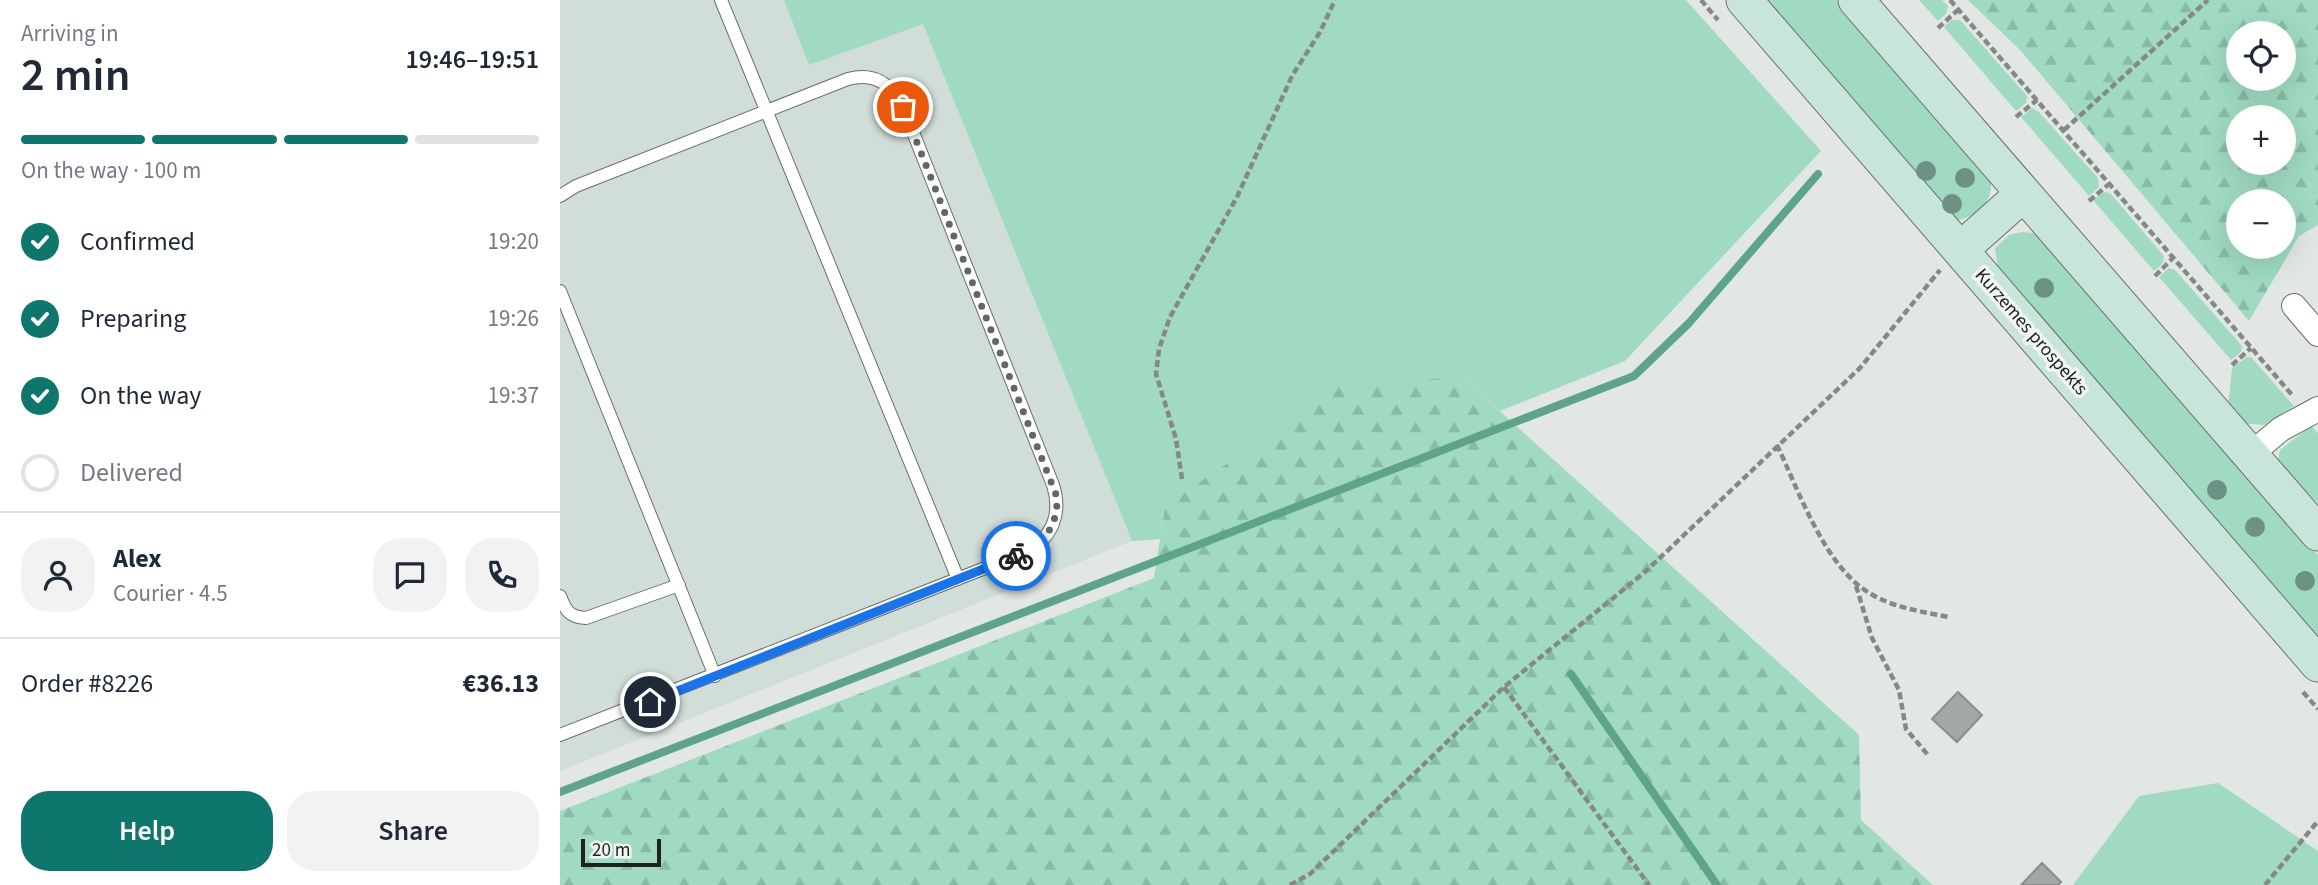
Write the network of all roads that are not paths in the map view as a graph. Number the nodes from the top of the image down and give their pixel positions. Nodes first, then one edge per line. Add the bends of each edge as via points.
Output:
1 (721, 0) edge
2 (1744, 0) edge
3 (1856, 0) edge
4 (766, 111) junction
5 (2028, 190) junction
6 (560, 196) edge
7 (1960, 250) junction
8 (560, 291) edge
9 (2294, 306) dead end
10 (2318, 334) edge
11 (2314, 411) edge
12 (2250, 455) junction
13 (2318, 533) edge
14 (957, 579) junction
15 (678, 585) junction
16 (560, 596) edge
17 (2318, 664) edge
18 (715, 676) junction
19 (560, 735) edge

1 - 4 lane
2 - 7 main road, Kurzemes prospekts
3 - 5 main road
4 - 6 lane
4 - 14 lane
4 - 14 lane via 863,76 886,83 903,107 1057,497 1055,522 1040,543
5 - 7 main road
5 - 12 main road
7 - 17 main road, Kurzemes prospekts
8 - 15 lane
9 - 10 street
11 - 12 street via 2265,440
12 - 13 main road
14 - 18 lane
15 - 16 lane via 586,618 566,612
15 - 18 lane
18 - 19 lane

